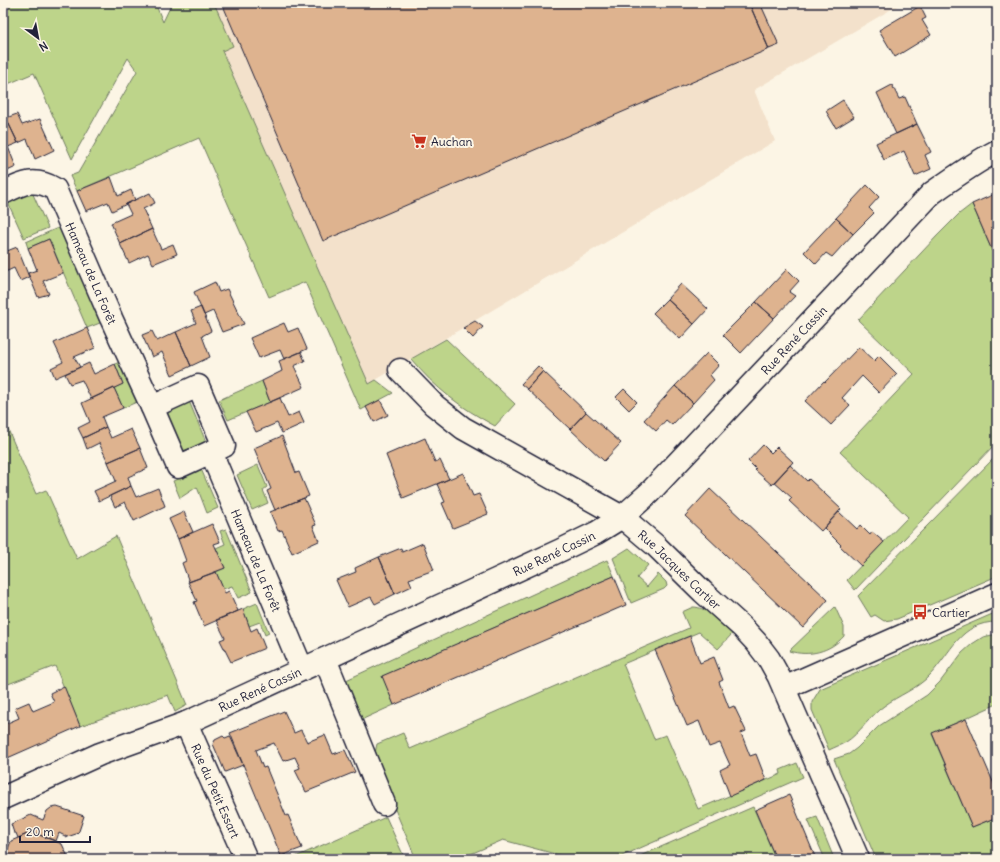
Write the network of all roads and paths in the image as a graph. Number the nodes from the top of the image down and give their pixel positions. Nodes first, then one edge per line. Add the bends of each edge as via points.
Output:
1 (997, 151) edge
2 (3, 193) edge
3 (400, 370) dead end
4 (152, 407) junction
5 (211, 452) junction
6 (622, 517) junction
7 (997, 594) edge
8 (325, 659) junction
9 (302, 669) junction
10 (784, 688) junction
11 (186, 723) junction
12 (3, 798) edge
13 (384, 804) dead end
14 (246, 859) edge
15 (858, 859) edge

1 - 6 street, Rue René Cassin via 956,175 932,193 692,449
2 - 4 street, Hameau de La Forêt via 27,182 45,184 55,189
3 - 6 street, Rue Jacques Cartier via 434,405 463,428
4 - 5 street, Hameau de La Forêt via 178,467
4 - 5 street, Hameau de La Forêt via 198,386 224,446
5 - 9 street, Hameau de La Forêt
6 - 8 street, Rue René Cassin via 561,550
6 - 10 street, Rue Jacques Cartier via 742,627 769,659
7 - 10 street
8 - 9 street, Rue René Cassin
8 - 13 street
9 - 11 street, Rue René Cassin
10 - 15 street, Rue Jacques Cartier
11 - 12 street, Rue René Cassin via 100,754
11 - 14 street, Rue du Petit Essart

